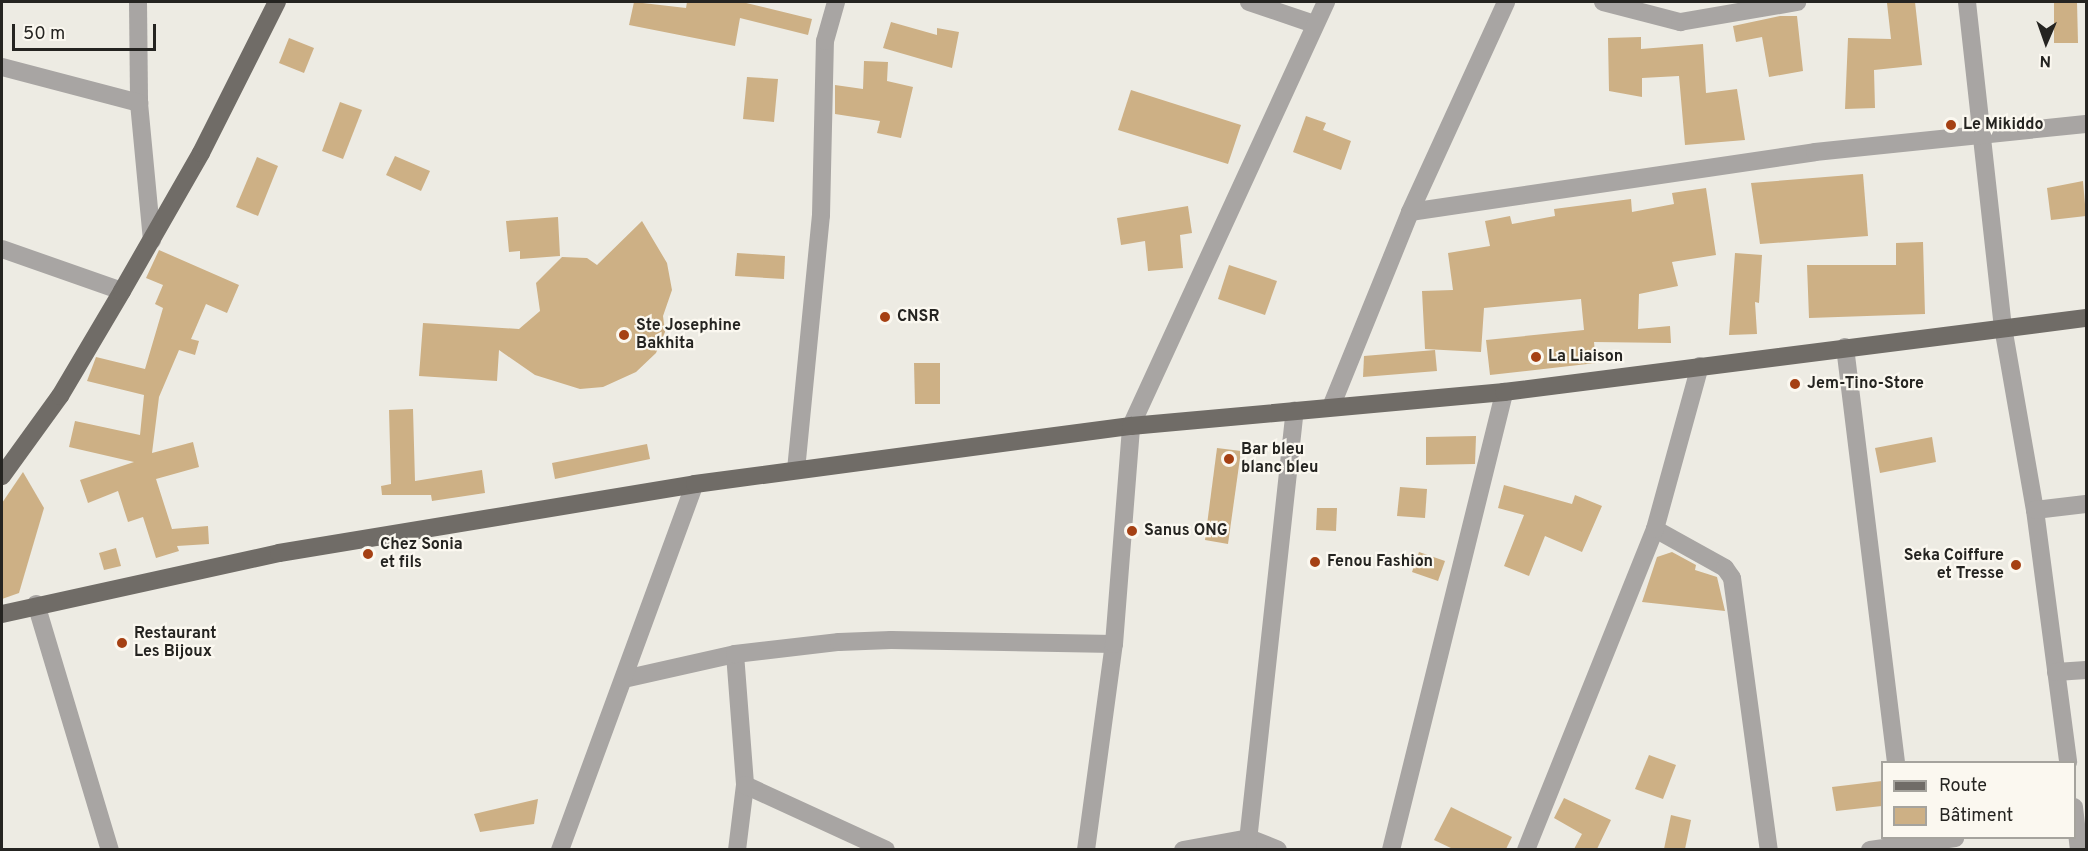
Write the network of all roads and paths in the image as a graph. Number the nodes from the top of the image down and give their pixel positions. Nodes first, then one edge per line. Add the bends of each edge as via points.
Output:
1 (138, 2) edge
2 (277, 2) edge
3 (836, 2) edge
4 (1249, 2) edge
5 (1326, 2) edge
6 (1506, 2) edge
7 (1603, 2) edge
8 (1797, 2) edge
9 (1967, 2) edge
10 (1314, 24) junction
11 (2, 67) edge
12 (138, 103) junction
13 (2086, 124) edge
14 (1980, 135) junction
15 (1410, 212) junction
16 (152, 240) junction
17 (2, 249) edge
18 (122, 291) junction
19 (2086, 318) edge
20 (2003, 327) junction
21 (1845, 347) junction
22 (1700, 366) junction
23 (1504, 392) junction
24 (1331, 407) junction
25 (1295, 411) junction
26 (1131, 426) junction
27 (796, 470) junction
28 (2, 476) edge
29 (695, 484) junction
30 (2086, 504) edge
31 (2034, 510) junction
32 (1655, 529) junction
33 (36, 604) junction
34 (2, 614) edge
35 (1114, 644) junction
36 (735, 654) junction
37 (2086, 670) edge
38 (2056, 672) junction
39 (624, 679) junction
40 (1896, 761) edge
41 (2068, 761) edge
42 (745, 785) junction
43 (2078, 817) edge
44 (1941, 839) edge
45 (1248, 844) edge
46 (1906, 844) edge
47 (110, 849) edge
48 (560, 849) edge
49 (737, 849) edge
50 (886, 849) edge
51 (1086, 849) edge
52 (1183, 849) edge
53 (1278, 849) edge
54 (1391, 849) edge
55 (1526, 849) edge
56 (1769, 849) edge
57 (1870, 849) edge
58 (2079, 849) edge

1 - 12 street
2 - 16 main road via 230,98
3 - 27 street via 825,41 821,215
4 - 10 street
5 - 10 street
6 - 15 street
7 - 8 street via 1680,22
9 - 14 street
10 - 26 street
11 - 12 street
12 - 16 street
13 - 14 street
14 - 15 street via 1815,152
14 - 20 street
15 - 24 street
16 - 18 main road
17 - 18 street
18 - 28 main road via 60,396
19 - 20 main road
20 - 21 main road
20 - 31 street
21 - 22 main road
21 - 40 street
22 - 23 main road
22 - 32 street
23 - 24 main road
23 - 54 street
24 - 25 main road
25 - 26 main road
25 - 45 street
26 - 27 main road
26 - 35 street
27 - 29 main road
29 - 33 main road via 279,553
29 - 39 street
30 - 31 street
31 - 38 street
32 - 55 street
32 - 56 street via 1725,568 1732,579
33 - 34 main road
33 - 47 street
35 - 36 street via 891,640
35 - 51 street
36 - 39 street
36 - 42 street
37 - 38 street
38 - 41 street
39 - 48 street
42 - 49 street
42 - 50 street
43 - 58 street
44 - 46 street
45 - 52 street
45 - 53 street
46 - 57 street

